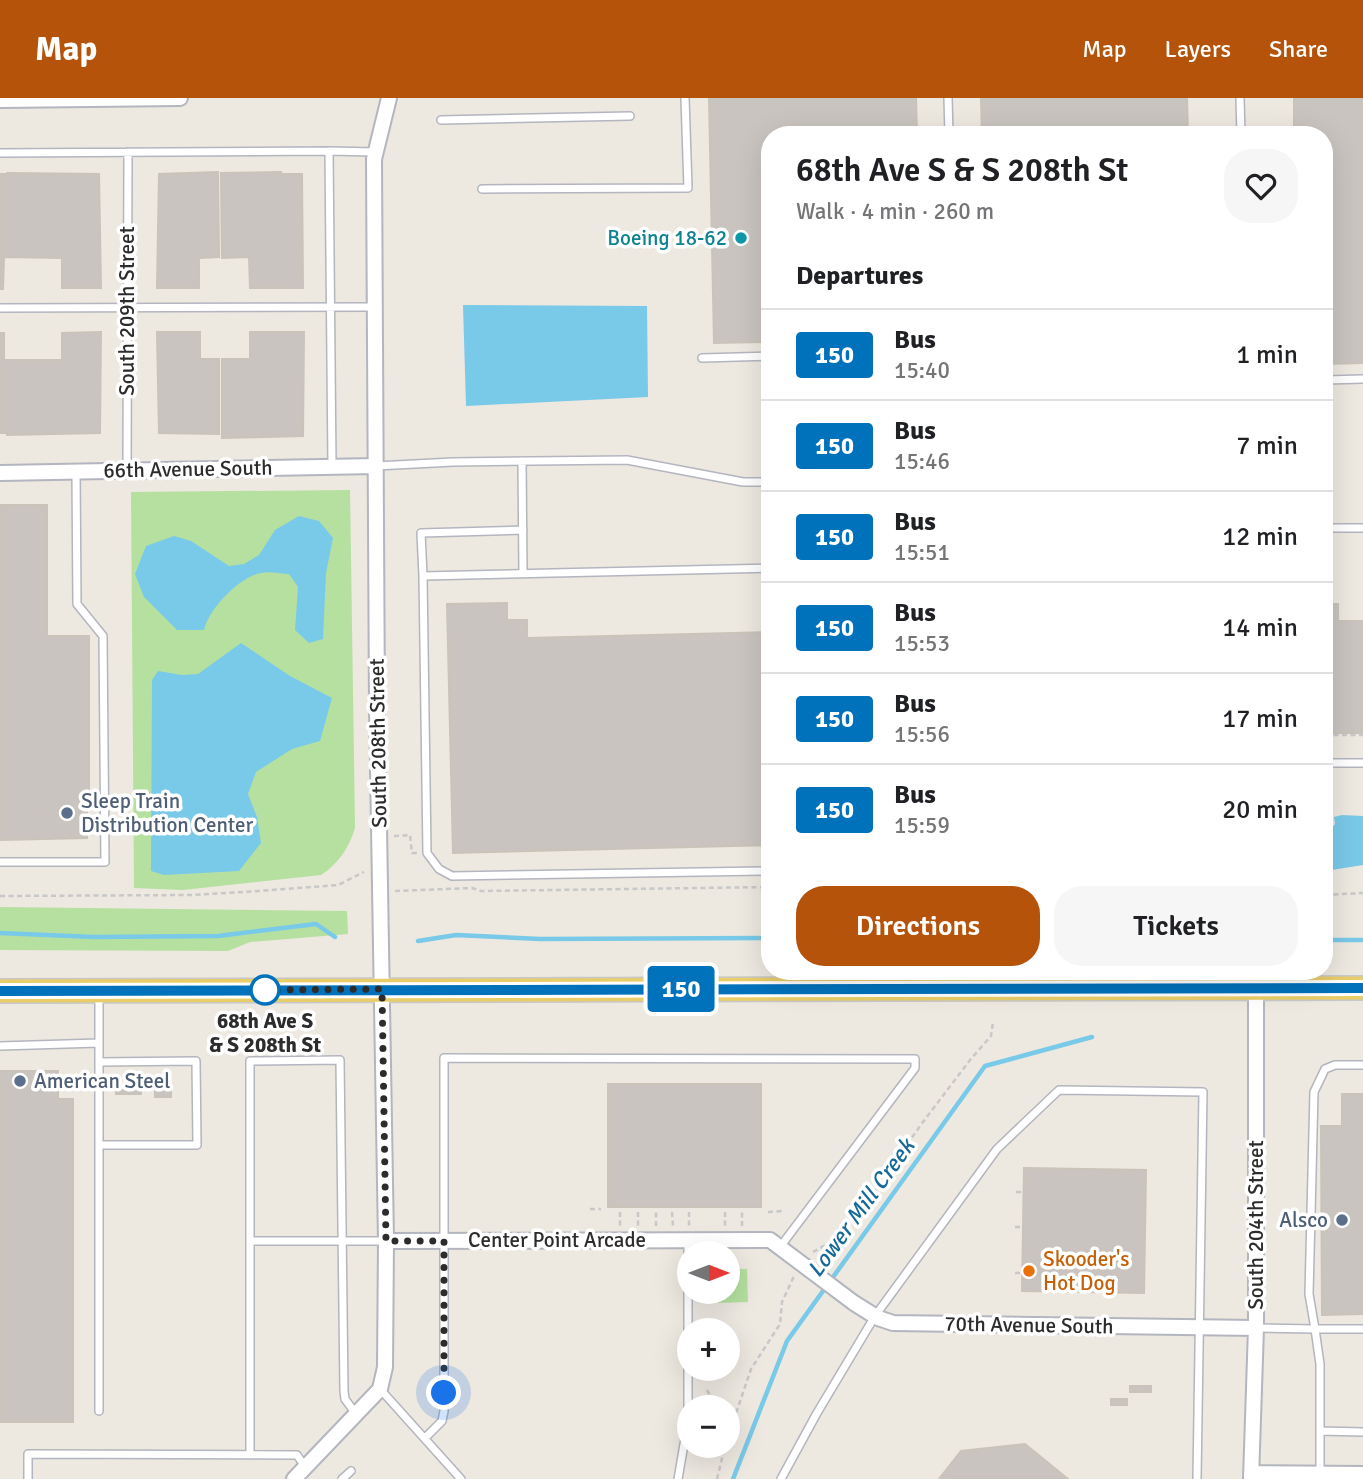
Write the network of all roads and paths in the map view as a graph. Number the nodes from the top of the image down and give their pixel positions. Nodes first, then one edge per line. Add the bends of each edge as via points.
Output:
1 (180, 98) edge
2 (389, 98) edge
3 (685, 98) edge
4 (948, 98) edge
5 (1240, 98) edge
6 (0, 100) edge
7 (630, 116) dead end
8 (441, 120) dead end
9 (949, 126) edge
10 (1241, 126) edge
11 (328, 151) junction
12 (128, 152) junction
13 (375, 152) junction
14 (0, 153) edge
15 (482, 190) dead end
16 (331, 307) junction
17 (375, 307) junction
18 (0, 308) edge
19 (128, 308) junction
20 (761, 356) edge
21 (702, 358) dead end
22 (1363, 379) edge
23 (1333, 380) edge
24 (522, 461) junction
25 (376, 466) junction
26 (332, 467) junction
27 (127, 470) junction
28 (76, 471) junction
29 (0, 473) edge
30 (761, 482) edge
31 (1333, 528) edge
32 (1363, 528) edge
33 (523, 530) junction
34 (761, 568) edge
35 (523, 573) junction
36 (423, 576) junction
37 (1333, 735) edge
38 (1363, 735) edge
39 (1333, 763) edge
40 (1363, 763) edge
41 (394, 836) dead end
42 (427, 853) junction
43 (0, 862) edge
44 (761, 870) edge
45 (362, 872) dead end
46 (761, 887) edge
47 (395, 891) dead end
48 (1363, 893) edge
49 (1333, 895) edge
50 (0, 896) edge
51 (1256, 980) edge
52 (1363, 988) edge
53 (382, 989) junction
54 (99, 990) junction
55 (0, 991) edge
56 (993, 1022) dead end
57 (99, 1042) junction
58 (0, 1046) edge
59 (99, 1062) junction
60 (1363, 1065) edge
61 (99, 1145) junction
62 (1016, 1192) dead end
63 (1024, 1192) dead end
64 (590, 1209) dead end
65 (601, 1209) dead end
66 (783, 1211) dead end
67 (620, 1212) dead end
68 (638, 1212) dead end
69 (656, 1212) dead end
70 (673, 1212) dead end
71 (689, 1212) dead end
72 (725, 1212) dead end
73 (742, 1212) dead end
74 (768, 1212) dead end
75 (638, 1226) dead end
76 (620, 1227) dead end
77 (656, 1227) dead end
78 (673, 1227) dead end
79 (725, 1227) dead end
80 (742, 1227) dead end
81 (1015, 1227) dead end
82 (1023, 1227) dead end
83 (688, 1233) junction
84 (250, 1241) junction
85 (386, 1241) junction
86 (444, 1241) junction
87 (342, 1242) junction
88 (775, 1243) junction
89 (813, 1252) dead end
90 (796, 1267) junction
91 (1015, 1273) dead end
92 (1023, 1273) dead end
93 (875, 1316) junction
94 (1199, 1327) junction
95 (1256, 1328) junction
96 (1315, 1329) junction
97 (1363, 1329) edge
98 (380, 1389) junction
99 (707, 1390) dead end
100 (710, 1395) edge
101 (740, 1400) edge
102 (99, 1411) dead end
103 (357, 1415) junction
104 (1320, 1431) junction
105 (1363, 1432) edge
106 (425, 1438) junction
107 (250, 1455) junction
108 (722, 1458) edge
109 (306, 1468) junction
110 (351, 1471) dead end
111 (1320, 1473) junction
112 (1363, 1474) edge
113 (1251, 1476) edge
114 (28, 1479) edge
115 (294, 1479) edge
116 (342, 1479) edge
117 (461, 1479) edge
118 (678, 1479) edge
119 (717, 1479) edge
120 (781, 1479) edge
121 (1197, 1479) edge

1 - 6 street
2 - 13 street, South 208th Street
3 - 15 lane via 688,188
4 - 9 lane
5 - 10 lane
7 - 8 lane
11 - 12 lane
11 - 13 lane
11 - 16 lane
12 - 14 lane
12 - 19 lane, South 209th Street
13 - 17 street, South 208th Street
16 - 17 lane
16 - 19 lane
16 - 26 lane
17 - 25 street, South 208th Street
18 - 19 lane
19 - 27 lane, South 209th Street
20 - 21 lane
22 - 23 lane
24 - 25 lane
24 - 30 lane via 627,460
24 - 33 lane
25 - 26 street, 66th Avenue South
25 - 53 street, South 208th Street
26 - 27 street, 66th Avenue South
27 - 28 street, 66th Avenue South
28 - 29 street, 66th Avenue South
28 - 43 lane via 77,604 103,636 105,862
31 - 32 lane
33 - 35 lane
33 - 36 lane via 421,533
34 - 35 lane
35 - 36 lane
36 - 42 lane
37 - 38 path
39 - 40 lane
41 - 42 path via 410,835 412,853
42 - 44 lane via 439,869 452,876
45 - 50 path via 338,885 258,891
46 - 47 path
48 - 49 path
51 - 52 main road
51 - 53 main road
51 - 95 street, South 204th Street
53 - 54 main road
53 - 85 street, South 208th Street
54 - 55 main road
54 - 57 lane
56 - 89 path via 991,1036 875,1191 831,1242
57 - 58 lane
57 - 59 lane
59 - 61 lane
59 - 61 lane via 196,1061 197,1145
60 - 96 lane via 1325,1069 1314,1092 1310,1294
61 - 102 lane
62 - 63 path
64 - 65 path
66 - 74 path
67 - 76 path
68 - 75 path
69 - 77 path
70 - 78 path
71 - 83 path
72 - 79 path
73 - 80 path
81 - 82 path
83 - 86 street, Center Point Arcade
83 - 88 street, Center Point Arcade
83 - 118 lane via 688,1421
84 - 87 lane
84 - 87 lane via 250,1061 340,1060
84 - 107 lane
85 - 86 street, Center Point Arcade
85 - 87 lane
85 - 98 street, South 208th Street via 385,1367
86 - 88 lane via 444,1058 915,1059 915,1068
86 - 106 lane via 444,1411 442,1421
87 - 103 lane via 344,1391
88 - 90 street, 70th Avenue South
90 - 93 street, 70th Avenue South
90 - 101 path via 782,1303 780,1324 751,1370
91 - 92 path
93 - 94 street, 70th Avenue South via 892,1323
93 - 94 lane via 997,1149 1059,1090 1203,1092
93 - 120 lane
94 - 95 street, 70th Avenue South
94 - 121 lane
95 - 96 lane, 70th Avenue South
95 - 113 street, South 204th Street
96 - 97 lane, 70th Avenue South
96 - 104 lane
98 - 103 street
98 - 106 lane
99 - 100 path
103 - 109 street
104 - 105 lane
104 - 111 lane
106 - 117 lane
107 - 109 lane via 297,1455
107 - 114 lane via 28,1454
108 - 119 path
109 - 115 street
110 - 116 lane
111 - 112 street
111 - 113 street

